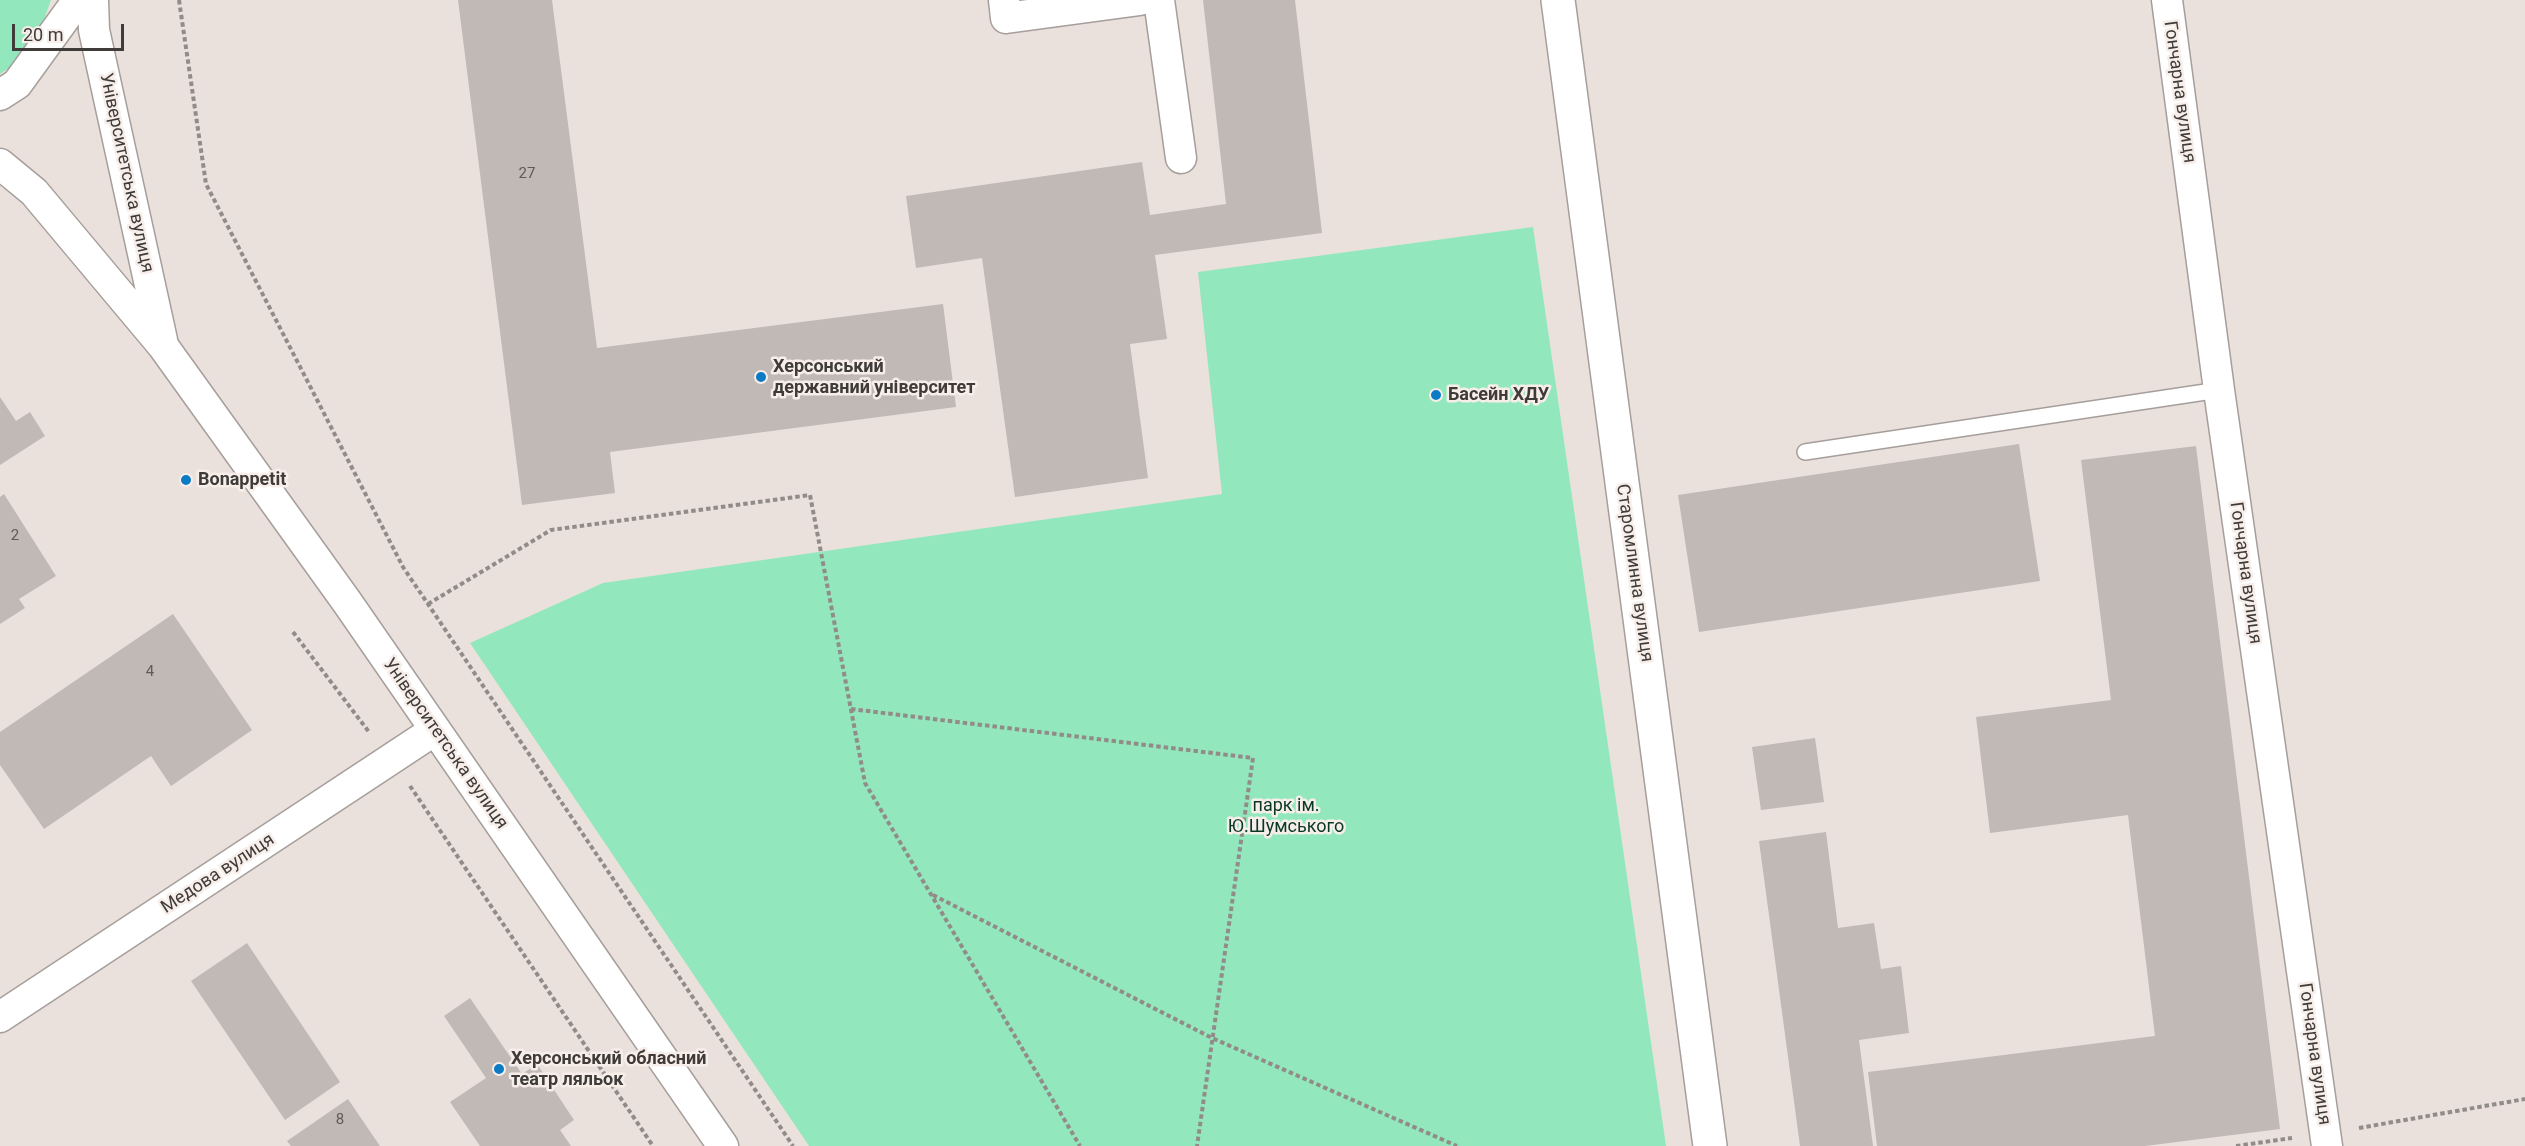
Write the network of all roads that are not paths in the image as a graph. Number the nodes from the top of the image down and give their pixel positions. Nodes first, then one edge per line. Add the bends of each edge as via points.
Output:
1 (78, 0) edge
2 (93, 0) edge
3 (1004, 0) edge
4 (1140, 0) edge
5 (1159, 0) edge
6 (1558, 0) edge
7 (2167, 0) edge
8 (0, 95) edge
9 (1181, 158) dead end
10 (0, 164) edge
11 (163, 346) junction
12 (2219, 390) junction
13 (1805, 452) dead end
14 (435, 730) junction
15 (0, 1017) edge
16 (2326, 1140) edge
17 (723, 1146) edge
18 (1710, 1146) edge

1 - 8 street via 17,84
2 - 11 street, Університетська вулиця via 94,30
3 - 4 street via 1006,18
5 - 9 street
6 - 18 street, Старомлинна вулиця
7 - 12 street, Гончарна вулиця
10 - 11 street, Університетська вулиця via 34,192
11 - 14 street, Університетська вулиця
12 - 13 lane
12 - 16 street, Гончарна вулиця
14 - 15 street, Медова вулиця
14 - 17 street, Університетська вулиця

